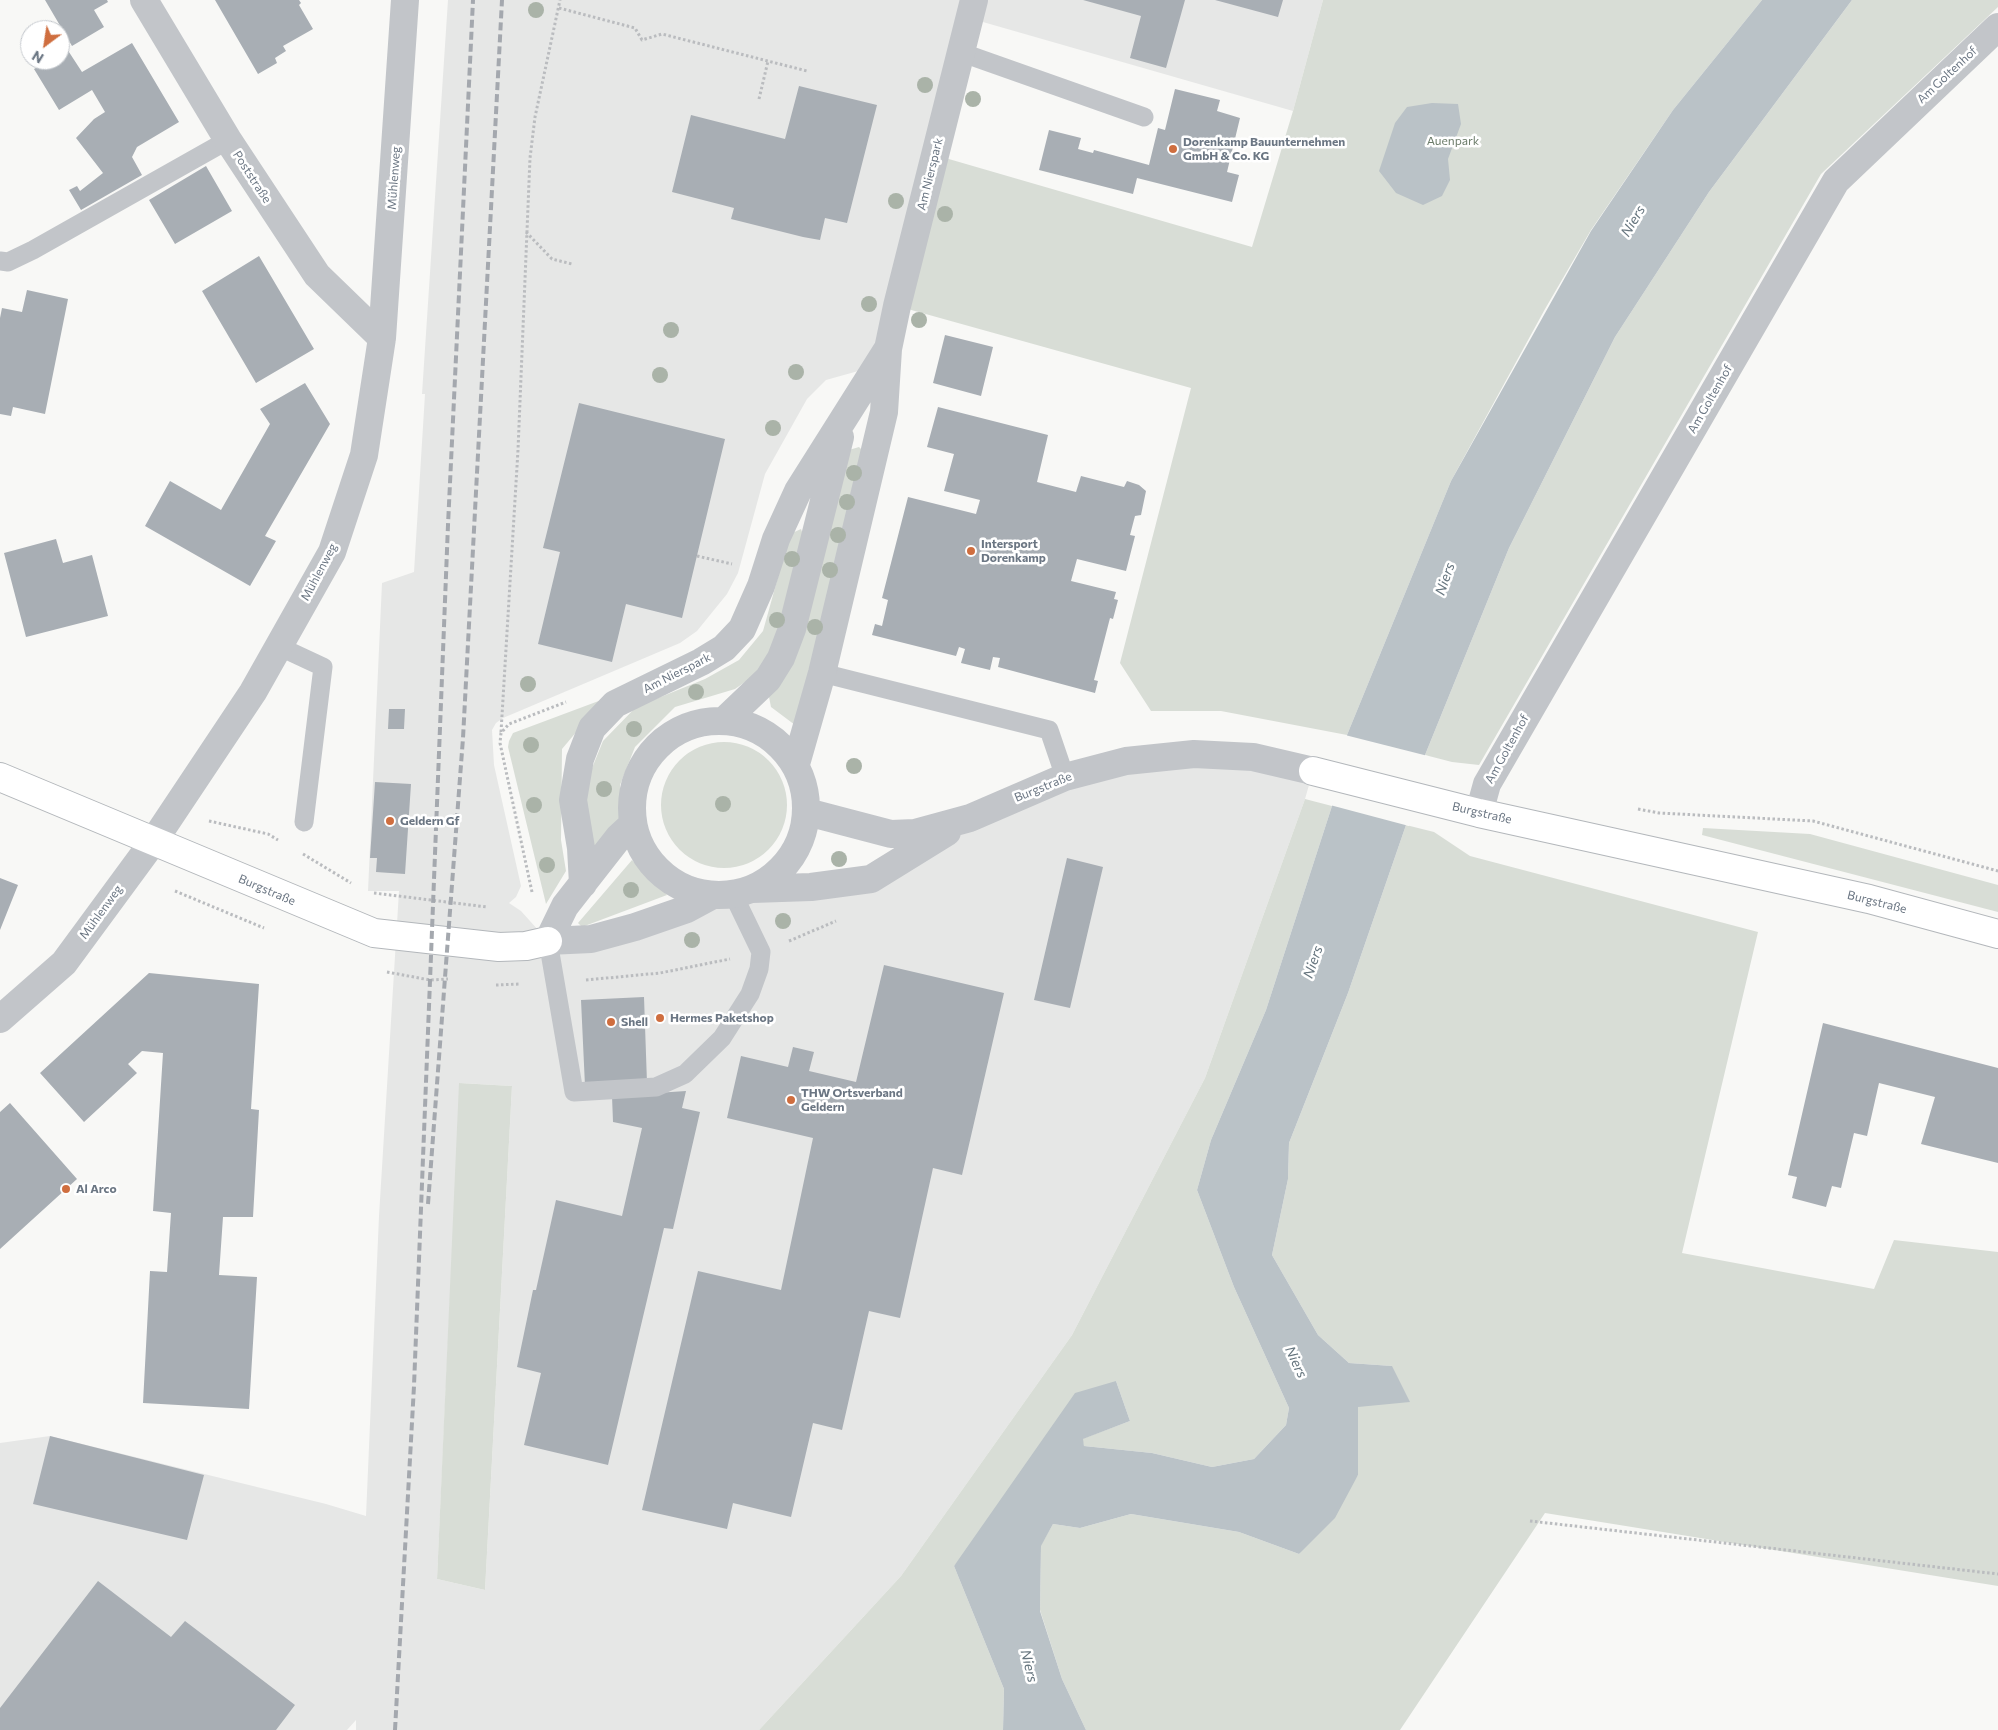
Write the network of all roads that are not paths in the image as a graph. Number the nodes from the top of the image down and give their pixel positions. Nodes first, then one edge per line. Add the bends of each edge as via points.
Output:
1 (144, 0) edge
2 (405, 0) edge
3 (974, 0) edge
4 (1998, 28) edge
5 (960, 52) junction
6 (1144, 117) dead end
7 (228, 140) junction
8 (0, 261) edge
9 (382, 338) junction
10 (888, 349) junction
11 (847, 412) junction
12 (278, 646) junction
13 (822, 673) junction
14 (725, 720) junction
15 (796, 764) junction
16 (0, 777) edge
17 (1065, 777) junction
18 (807, 812) junction
19 (1479, 813) junction
20 (970, 818) junction
21 (304, 822) dead end
22 (633, 824) junction
23 (153, 842) junction
24 (583, 884) junction
25 (733, 893) junction
26 (1998, 934) edge
27 (548, 941) junction
28 (0, 1019) edge

1 - 7 street, Poststraße
2 - 9 street, Mühlenweg
3 - 5 street, Am Nierspark
4 - 19 street, Am Goltenhof via 1836,181 1487,784
5 - 6 lane
5 - 10 street, Am Nierspark
7 - 8 lane via 33,250 8,262
7 - 9 street, Poststraße via 317,276
9 - 12 street, Mühlenweg via 364,455 332,552
10 - 11 street, Am Nierspark
10 - 13 street, Am Nierspark via 884,412
11 - 14 street, Am Nierspark via 792,629 781,658 768,679
11 - 24 street, Am Nierspark via 798,491 742,629 724,648 701,662 615,704 592,728 580,759 573,800
12 - 21 lane via 323,666
12 - 23 street, Mühlenweg via 253,692
13 - 15 street, Am Nierspark
13 - 17 lane via 1049,730
14 - 15 street, Burgstraße via 753,727 778,742
14 - 22 street, Burgstraße via 699,722 674,732 654,749 636,780 632,797
15 - 18 street, Burgstraße via 805,787
16 - 23 street, Burgstraße
17 - 19 street, Burgstraße via 1126,761 1194,754 1253,757
17 - 20 street, Burgstraße
18 - 20 street, Burgstraße via 890,834 915,833
18 - 25 street, Burgstraße via 803,836 791,858 774,876
19 - 26 street, Burgstraße via 1869,899
20 - 25 street, Burgstraße via 871,879
22 - 24 street via 619,836
22 - 25 street, Burgstraße via 643,851 661,873 686,888
23 - 27 street, Burgstraße via 374,933 499,947
23 - 28 street, Mühlenweg via 64,963
24 - 27 street via 564,906
25 - 27 street, Burgstraße via 591,939
25 - 27 lane via 761,952 750,994 722,1038 685,1074 656,1087 574,1092

